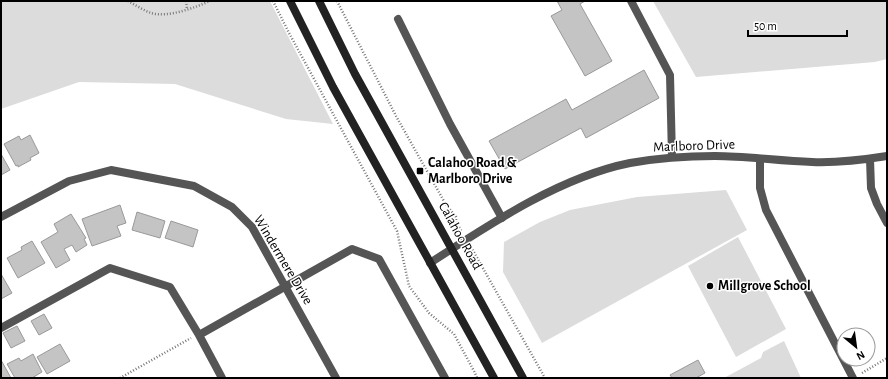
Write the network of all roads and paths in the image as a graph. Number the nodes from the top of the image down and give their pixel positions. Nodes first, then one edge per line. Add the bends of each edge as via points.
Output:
1 (128, 1) edge
2 (186, 1) edge
3 (210, 1) edge
4 (273, 1) edge
5 (290, 1) edge
6 (319, 1) edge
7 (337, 1) edge
8 (631, 1) edge
9 (187, 9) junction
10 (398, 20) dead end
11 (887, 156) edge
12 (672, 157) junction
13 (760, 159) junction
14 (870, 159) junction
15 (1, 218) edge
16 (502, 218) junction
17 (887, 222) edge
18 (467, 239) junction
19 (452, 249) junction
20 (430, 263) junction
21 (285, 286) junction
22 (1, 328) edge
23 (199, 335) junction
24 (887, 358) edge
25 (856, 376) edge
26 (120, 378) edge
27 (222, 378) edge
28 (336, 378) edge
29 (446, 378) edge
30 (477, 378) edge
31 (494, 378) edge
32 (523, 378) edge
33 (545, 378) edge

1 - 9 path via 152,13
2 - 9 path
3 - 9 path
4 - 30 path via 397,231 409,286 429,313 454,334
5 - 20 main road via 333,87
6 - 19 main road, Calahoo Road via 355,74
7 - 18 path via 396,116
8 - 12 street via 670,75
10 - 16 street via 450,124
11 - 14 street, Marlboro Drive
12 - 13 street, Marlboro Drive
12 - 16 street, Marlboro Drive via 630,163 594,174 568,184
13 - 14 street, Marlboro Drive via 813,162
13 - 25 street via 760,188 766,210
14 - 17 street via 871,188
15 - 21 street, Windermere Drive via 69,181 111,170 194,186 232,207 252,227
16 - 18 street, Marlboro Drive
18 - 19 street, Marlboro Drive
18 - 33 path
19 - 20 street, Marlboro Drive
19 - 32 main road, Calahoo Road
20 - 31 main road
21 - 23 street
21 - 28 street, Windermere Drive
21 - 29 street via 352,249 379,259
22 - 23 street via 110,268 170,287
23 - 26 path
23 - 27 street
24 - 25 path

